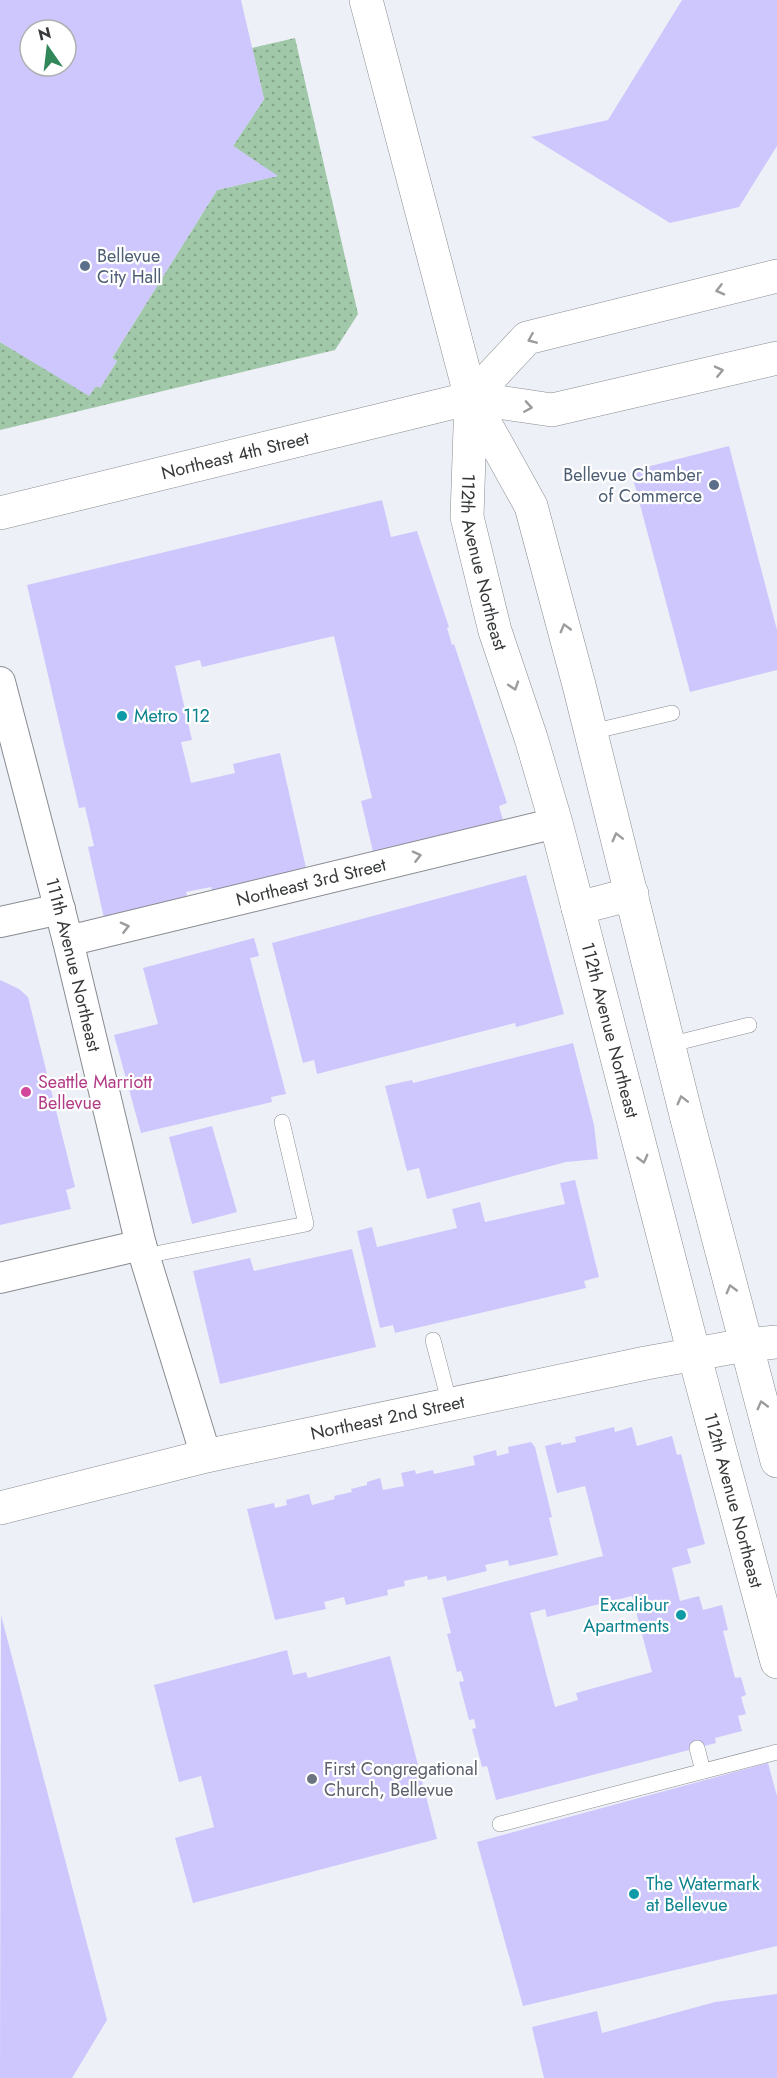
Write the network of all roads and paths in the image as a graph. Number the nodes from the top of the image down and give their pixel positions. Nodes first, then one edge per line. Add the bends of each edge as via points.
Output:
1 (366, 0) edge
2 (777, 276) edge
3 (777, 358) edge
4 (471, 398) junction
5 (0, 513) edge
6 (0, 682) edge
7 (672, 713) dead end
8 (591, 732) junction
9 (556, 823) junction
10 (632, 894) junction
11 (578, 908) junction
12 (60, 909) junction
13 (0, 922) edge
14 (68, 941) junction
15 (749, 1025) dead end
16 (668, 1046) junction
17 (282, 1122) dead end
18 (143, 1250) junction
19 (0, 1278) edge
20 (433, 1340) dead end
21 (761, 1344) edge
22 (694, 1354) junction
23 (450, 1405) junction
24 (206, 1456) junction
25 (777, 1461) edge
26 (0, 1508) edge
27 (777, 1662) edge
28 (697, 1748) dead end
29 (777, 1752) edge
30 (703, 1771) junction
31 (500, 1824) dead end

1 - 4 main road, 112th Avenue Northeast
2 -> 4 main road via 527,338
4 -> 3 main road, Northeast 4th Street via 552,410
4 - 5 main road, Northeast 4th Street
8 -> 4 main road, 112th Avenue Northeast via 531,506
4 -> 9 main road, 112th Avenue Northeast via 467,517 495,631
6 - 12 street, 111th Avenue Northeast
7 - 8 lane
10 -> 8 main road, 112th Avenue Northeast
9 - 11 main road, 112th Avenue Northeast
14 -> 9 street, Northeast 3rd Street
10 - 11 main road
10 - 16 main road, 112th Avenue Northeast
11 -> 22 main road, 112th Avenue Northeast
12 - 13 street
12 - 14 street, 111th Avenue Northeast
14 - 18 street, 111th Avenue Northeast
15 - 16 lane
21 -> 16 main road, 112th Avenue Northeast
17 - 18 lane via 306,1224
18 - 19 street
18 - 24 street, 111th Avenue Northeast
20 - 23 lane
21 - 22 main road, Northeast 2nd Street
25 -> 21 main road, 112th Avenue Northeast
22 - 23 main road, Northeast 2nd Street
22 - 27 main road, 112th Avenue Northeast
23 - 24 main road, Northeast 2nd Street
24 - 26 main road, Northeast 2nd Street
28 - 30 lane
29 - 30 lane
30 - 31 lane

